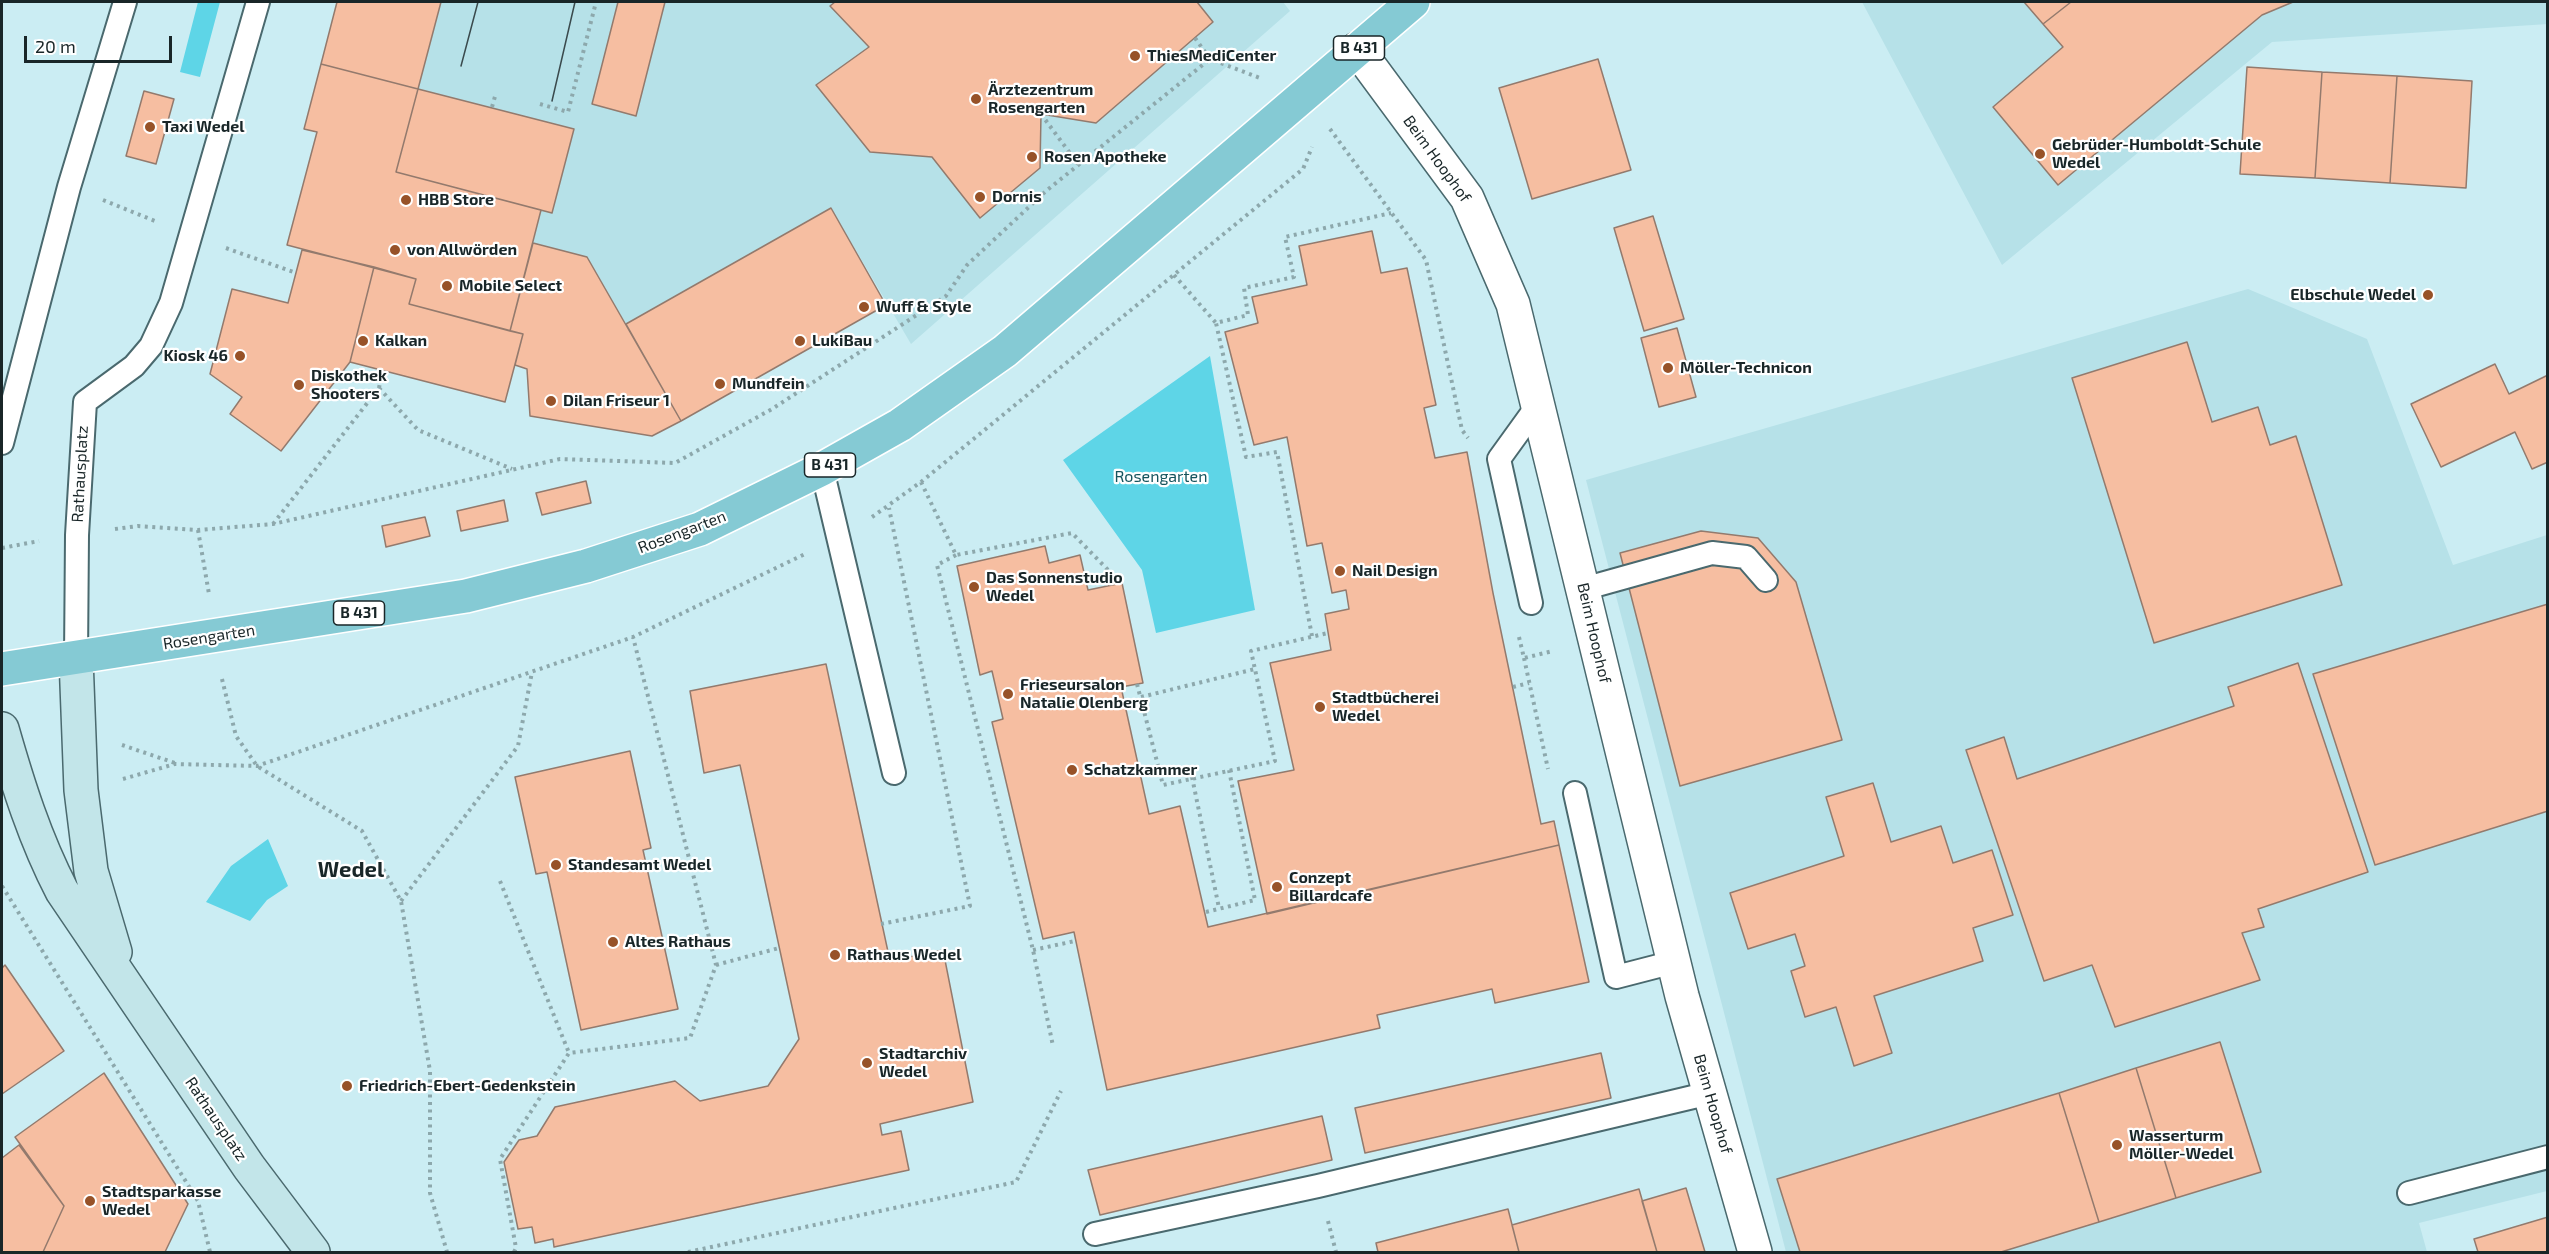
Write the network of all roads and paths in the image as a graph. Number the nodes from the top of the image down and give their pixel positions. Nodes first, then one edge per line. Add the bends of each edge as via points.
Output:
1 (124, 2) edge
2 (258, 2) edge
3 (596, 2) edge
4 (1413, 2) edge
5 (1195, 38) dead end
6 (1357, 49) junction
7 (496, 93) dead end
8 (540, 104) dead end
9 (492, 107) dead end
10 (1041, 114) dead end
11 (1324, 122) dead end
12 (1078, 164) junction
13 (1391, 213) junction
14 (1174, 275) dead end
15 (1216, 323) junction
16 (382, 371) dead end
17 (379, 388) junction
18 (1538, 405) junction
19 (2, 443) edge
20 (1475, 447) dead end
21 (513, 469) junction
22 (822, 469) junction
23 (921, 482) dead end
24 (889, 508) dead end
25 (273, 524) junction
26 (198, 530) dead end
27 (956, 555) junction
28 (1766, 580) dead end
29 (1114, 586) dead end
30 (1583, 589) junction
31 (1531, 603) dead end
32 (1328, 633) dead end
33 (1312, 636) junction
34 (633, 637) dead end
35 (76, 658) junction
36 (1524, 658) dead end
37 (2, 669) edge
38 (1255, 669) junction
39 (532, 672) dead end
40 (1530, 683) junction
41 (1137, 684) dead end
42 (1513, 687) dead end
43 (1141, 697) junction
44 (2, 729) edge
45 (257, 766) dead end
46 (1229, 770) junction
47 (894, 773) dead end
48 (1550, 775) dead end
49 (1192, 777) junction
50 (1575, 794) dead end
51 (500, 881) dead end
52 (2, 886) edge
53 (401, 901) junction
54 (1219, 908) junction
55 (1206, 912) dead end
56 (881, 924) dead end
57 (1076, 940) dead end
58 (779, 948) dead end
59 (1033, 950) junction
60 (1674, 962) junction
61 (716, 965) junction
62 (126, 988) junction
63 (1053, 1046) dead end
64 (569, 1053) junction
65 (1061, 1091) dead end
66 (1710, 1093) junction
67 (2547, 1156) edge
68 (2409, 1193) dead end
69 (1095, 1234) dead end
70 (308, 1251) edge
71 (210, 1252) edge
72 (447, 1252) edge
73 (514, 1252) edge
74 (688, 1252) edge
75 (1755, 1252) edge

1 - 19 lane via 69,188
2 - 35 lane, Rathausplatz via 171,303 151,346 134,366 85,402 77,535
3 - 8 path via 568,112
4 - 6 main road, Rosengarten / B 431
5 - 12 path via 1210,59
6 - 18 street, Beim Hoophof via 1467,198 1513,304
6 - 22 main road, Rosengarten / B 431 via 1005,351 900,425
7 - 9 path
10 - 12 path
11 - 13 path
12 - 21 path via 968,265 946,296 772,409 675,463 560,459
13 - 15 path via 1285,237 1294,277 1244,288 1248,315
13 - 20 path via 1426,260 1462,430
14 - 15 path
15 - 33 path via 1246,457 1277,453
16 - 17 path
17 - 21 path via 418,430
17 - 25 path
18 - 30 street, Beim Hoophof
18 - 31 lane via 1499,459
21 - 25 path
22 - 35 main road, Rosengarten / B 431 via 700,529 564,572 465,596
22 - 47 lane
23 - 27 path
24 - 56 path via 970,906
25 - 26 path
27 - 29 path via 1072,533 1110,572
27 - 59 path via 937,565
28 - 30 lane via 1746,557 1712,552
30 - 60 street, Beim Hoophof
32 - 33 path
33 - 38 path via 1251,651
34 - 61 path
35 - 37 main road, B 431
35 - 62 street, Rathausplatz via 81,790 91,871
36 - 40 path
38 - 43 path
38 - 46 path via 1275,761
39 - 53 path via 518,746
40 - 42 path
40 - 48 path
41 - 43 path
43 - 49 path via 1163,785
44 - 62 street, Rathausplatz via 45,858 62,891
45 - 53 path via 362,831
46 - 49 path
46 - 54 path via 1256,900
49 - 54 path
50 - 60 lane via 1616,977
51 - 64 path
52 - 71 path via 198,1201
53 - 72 path via 430,1071 430,1193
54 - 55 path
57 - 59 path
58 - 61 path
59 - 63 path
60 - 66 street, Beim Hoophof
61 - 64 path via 690,1038
62 - 70 street, Rathausplatz
64 - 73 path via 500,1159
65 - 74 path via 1016,1182
66 - 69 lane via 1318,1186
66 - 75 street, Beim Hoophof
67 - 68 lane

